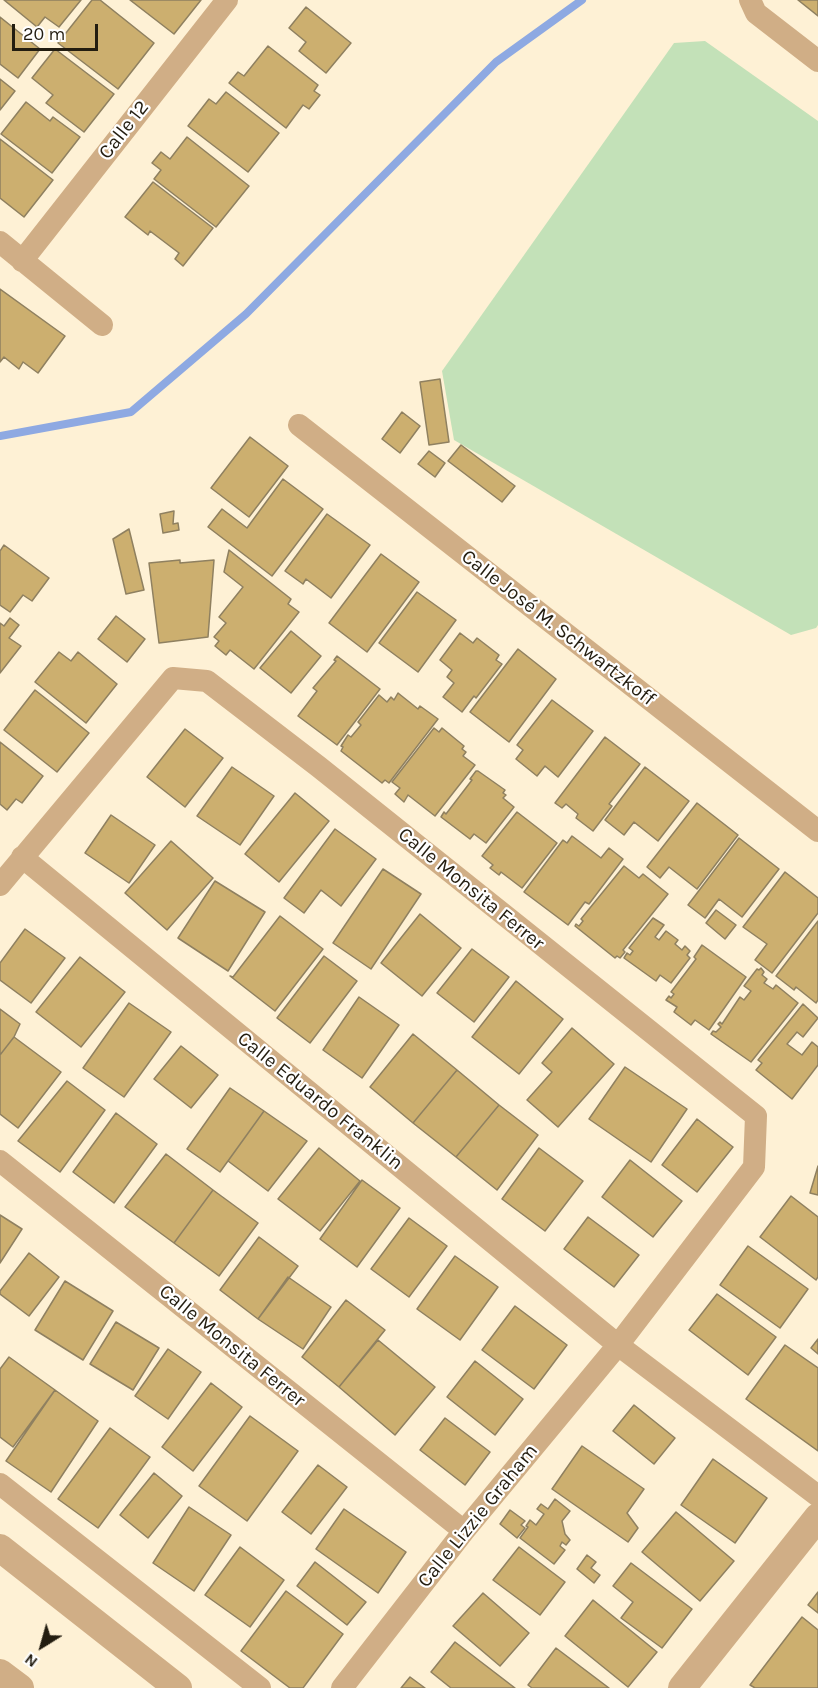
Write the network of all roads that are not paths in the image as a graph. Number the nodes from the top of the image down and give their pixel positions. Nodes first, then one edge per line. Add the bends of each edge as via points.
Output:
1 (227, 0) edge
2 (750, 0) edge
3 (818, 61) edge
4 (0, 242) edge
5 (22, 261) junction
6 (102, 325) dead end
7 (299, 425) dead end
8 (818, 831) edge
9 (22, 857) junction
10 (0, 885) edge
11 (0, 1161) edge
12 (618, 1346) junction
13 (0, 1484) edge
14 (818, 1496) edge
15 (818, 1517) edge
16 (464, 1531) junction
17 (0, 1548) edge
18 (0, 1673) edge
19 (20, 1688) edge
20 (178, 1688) edge
21 (260, 1688) edge
22 (342, 1688) edge
23 (682, 1688) edge

1 - 5 street, Calle 12
2 - 3 street via 756,13
4 - 5 street
5 - 6 street
7 - 8 street, Calle José M. Schwartzkoff
9 - 10 street, Calle Monsita Ferrer
9 - 12 street, Calle Eduardo Franklin
9 - 12 street, Calle Monsita Ferrer via 172,678 207,681 756,1116 754,1167
11 - 16 street, Calle Monsita Ferrer
12 - 14 street, Calle Eduardo Franklin
12 - 16 street, Calle Lizzie Graham
13 - 21 street
15 - 23 street
16 - 22 street, Calle Lizzie Graham
17 - 20 street
18 - 19 street

